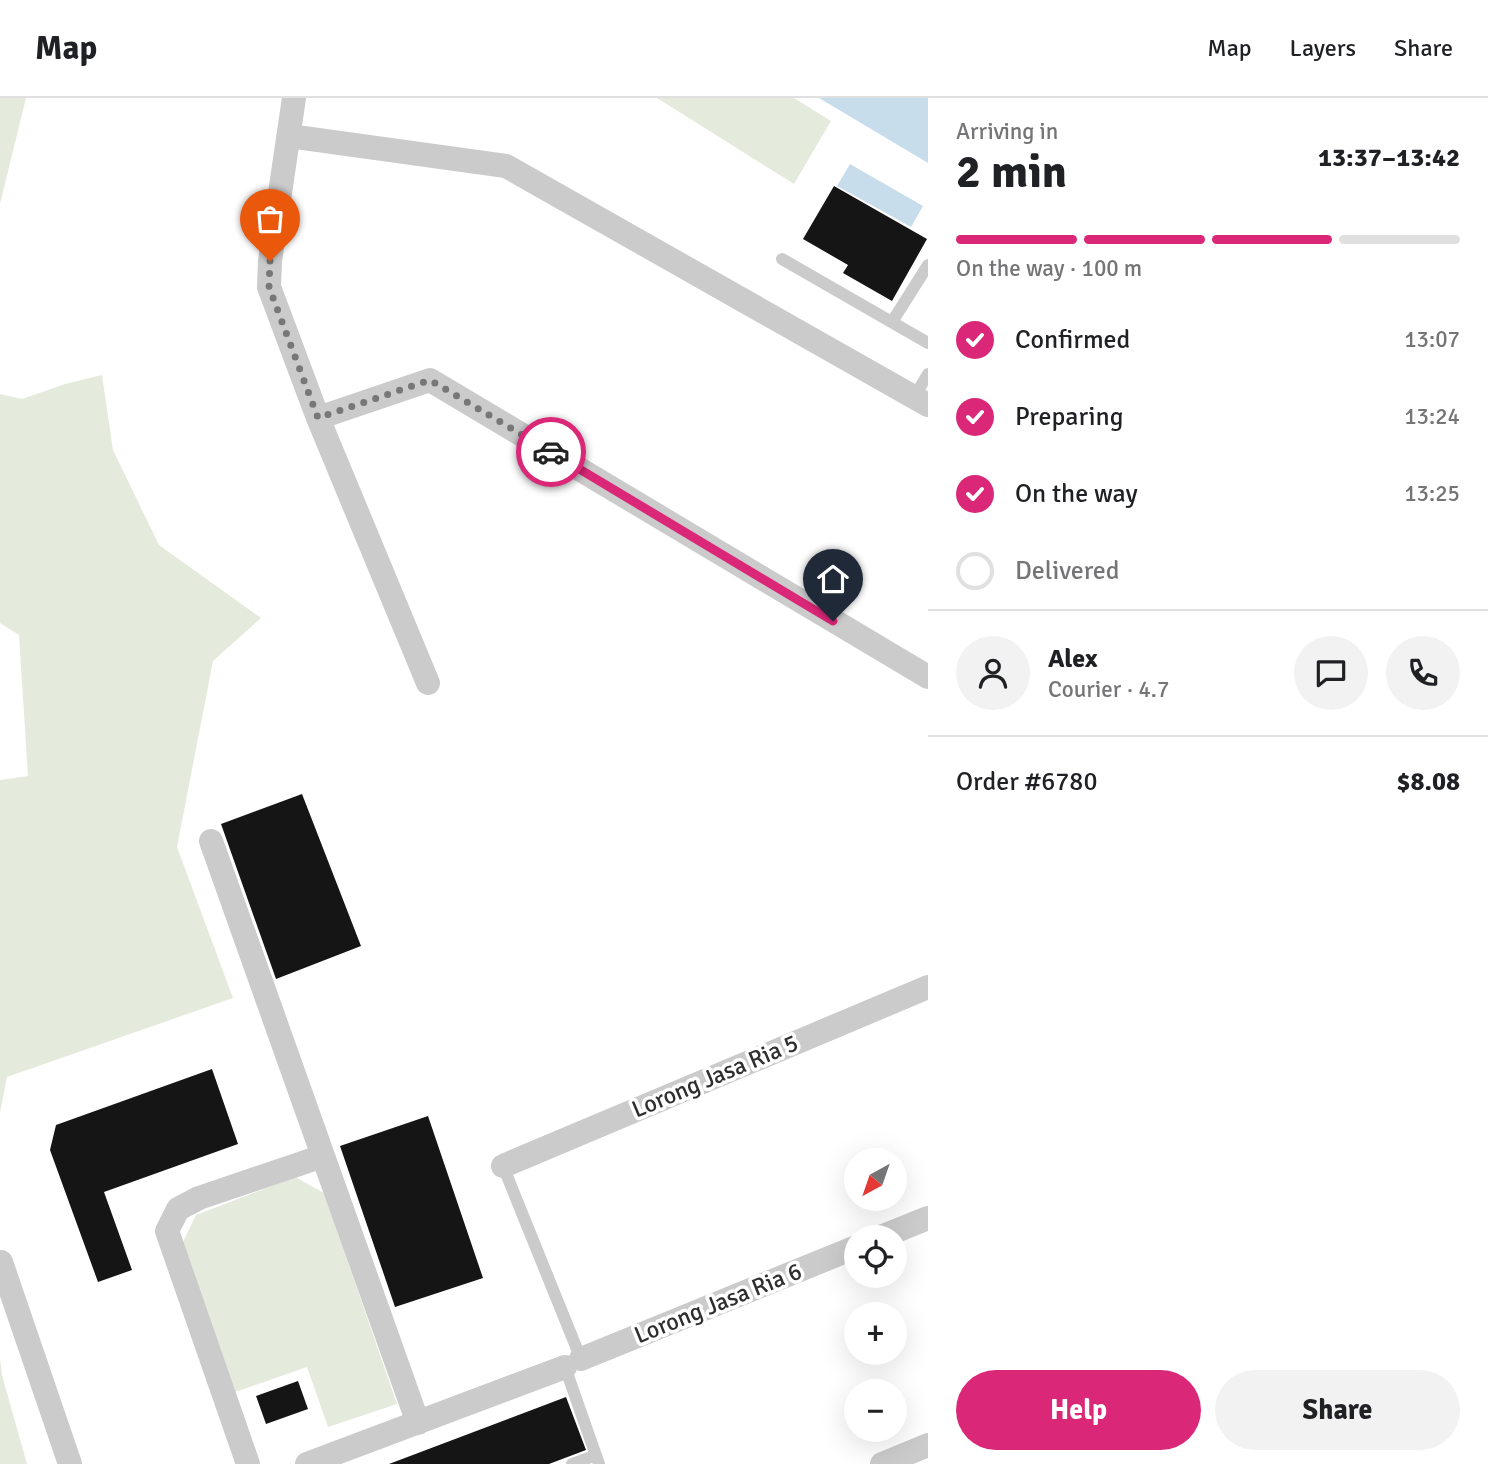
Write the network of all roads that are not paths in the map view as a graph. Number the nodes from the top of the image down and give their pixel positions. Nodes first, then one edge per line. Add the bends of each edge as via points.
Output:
1 (294, 98) edge
2 (289, 136) junction
3 (782, 259) dead end
4 (928, 265) edge
5 (892, 322) junction
6 (928, 342) edge
7 (928, 374) edge
8 (921, 401) edge
9 (318, 418) junction
10 (928, 677) edge
11 (428, 683) dead end
12 (211, 841) dead end
13 (928, 986) edge
14 (323, 1156) junction
15 (503, 1166) joint
16 (928, 1218) edge
17 (907, 1226) edge
18 (844, 1252) edge
19 (1, 1262) edge
20 (573, 1363) junction
21 (418, 1423) junction
22 (928, 1445) edge
23 (351, 1456) edge
24 (597, 1460) edge
25 (70, 1464) edge
26 (248, 1464) edge
27 (307, 1464) edge
28 (572, 1464) edge
29 (882, 1464) edge

1 - 2 street
2 - 8 street via 506,166
2 - 9 street via 269,287
3 - 5 lane
4 - 5 lane
5 - 6 lane
7 - 8 lane
9 - 10 street via 430,380
9 - 11 street
12 - 14 street
13 - 15 street, Lorong Jasa Ria 5
14 - 21 street
14 - 26 street via 199,1198 178,1209 167,1231
15 - 20 lane
16 - 17 street
18 - 20 street, Lorong Jasa Ria 6
19 - 25 street
20 - 21 street, Lorong Jasa Ria 6
20 - 24 lane
21 - 23 street, Lorong Jasa Ria 6
22 - 29 street
23 - 27 street, Lorong Jasa Ria 6
24 - 28 lane

